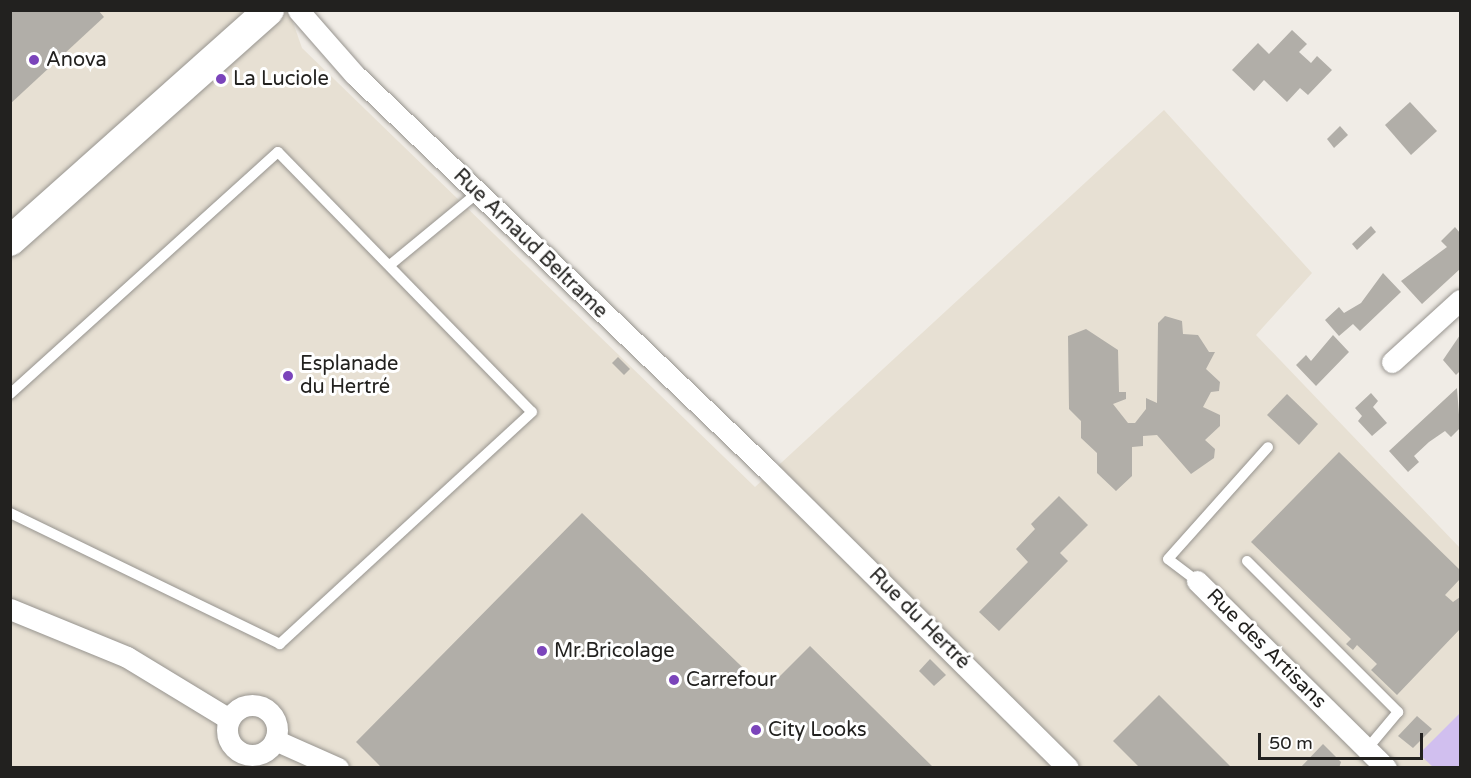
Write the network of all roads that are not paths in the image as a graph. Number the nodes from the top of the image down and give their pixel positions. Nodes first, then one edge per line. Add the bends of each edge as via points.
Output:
1 (269, 10) edge
2 (298, 10) edge
3 (477, 194) junction
4 (10, 241) edge
5 (390, 265) junction
6 (1461, 300) edge
7 (1392, 362) dead end
8 (10, 394) edge
9 (1268, 447) dead end
10 (769, 471) joint
11 (10, 513) edge
12 (1246, 561) dead end
13 (1197, 581) joint
14 (10, 609) edge
15 (229, 719) junction
16 (274, 740) junction
17 (1367, 749) junction
18 (338, 768) edge
19 (1068, 768) edge
20 (1386, 768) edge

1 - 4 street
2 - 3 street, Rue Arnaud Beltrame via 354,74
3 - 5 lane
3 - 10 street, Rue Arnaud Beltrame
5 - 8 lane via 278,152
5 - 11 lane via 532,412 280,644
6 - 7 street
9 - 13 lane via 1168,559
10 - 19 street, Rue du Hertré
12 - 17 lane via 1398,712
13 - 17 street, Rue des Artisans
14 - 15 street via 127,657
15 - 16 street via 241,707 266,709 276,723
15 - 16 street via 227,735 241,753 257,754
16 - 18 street
17 - 20 street, Rue des Artisans

